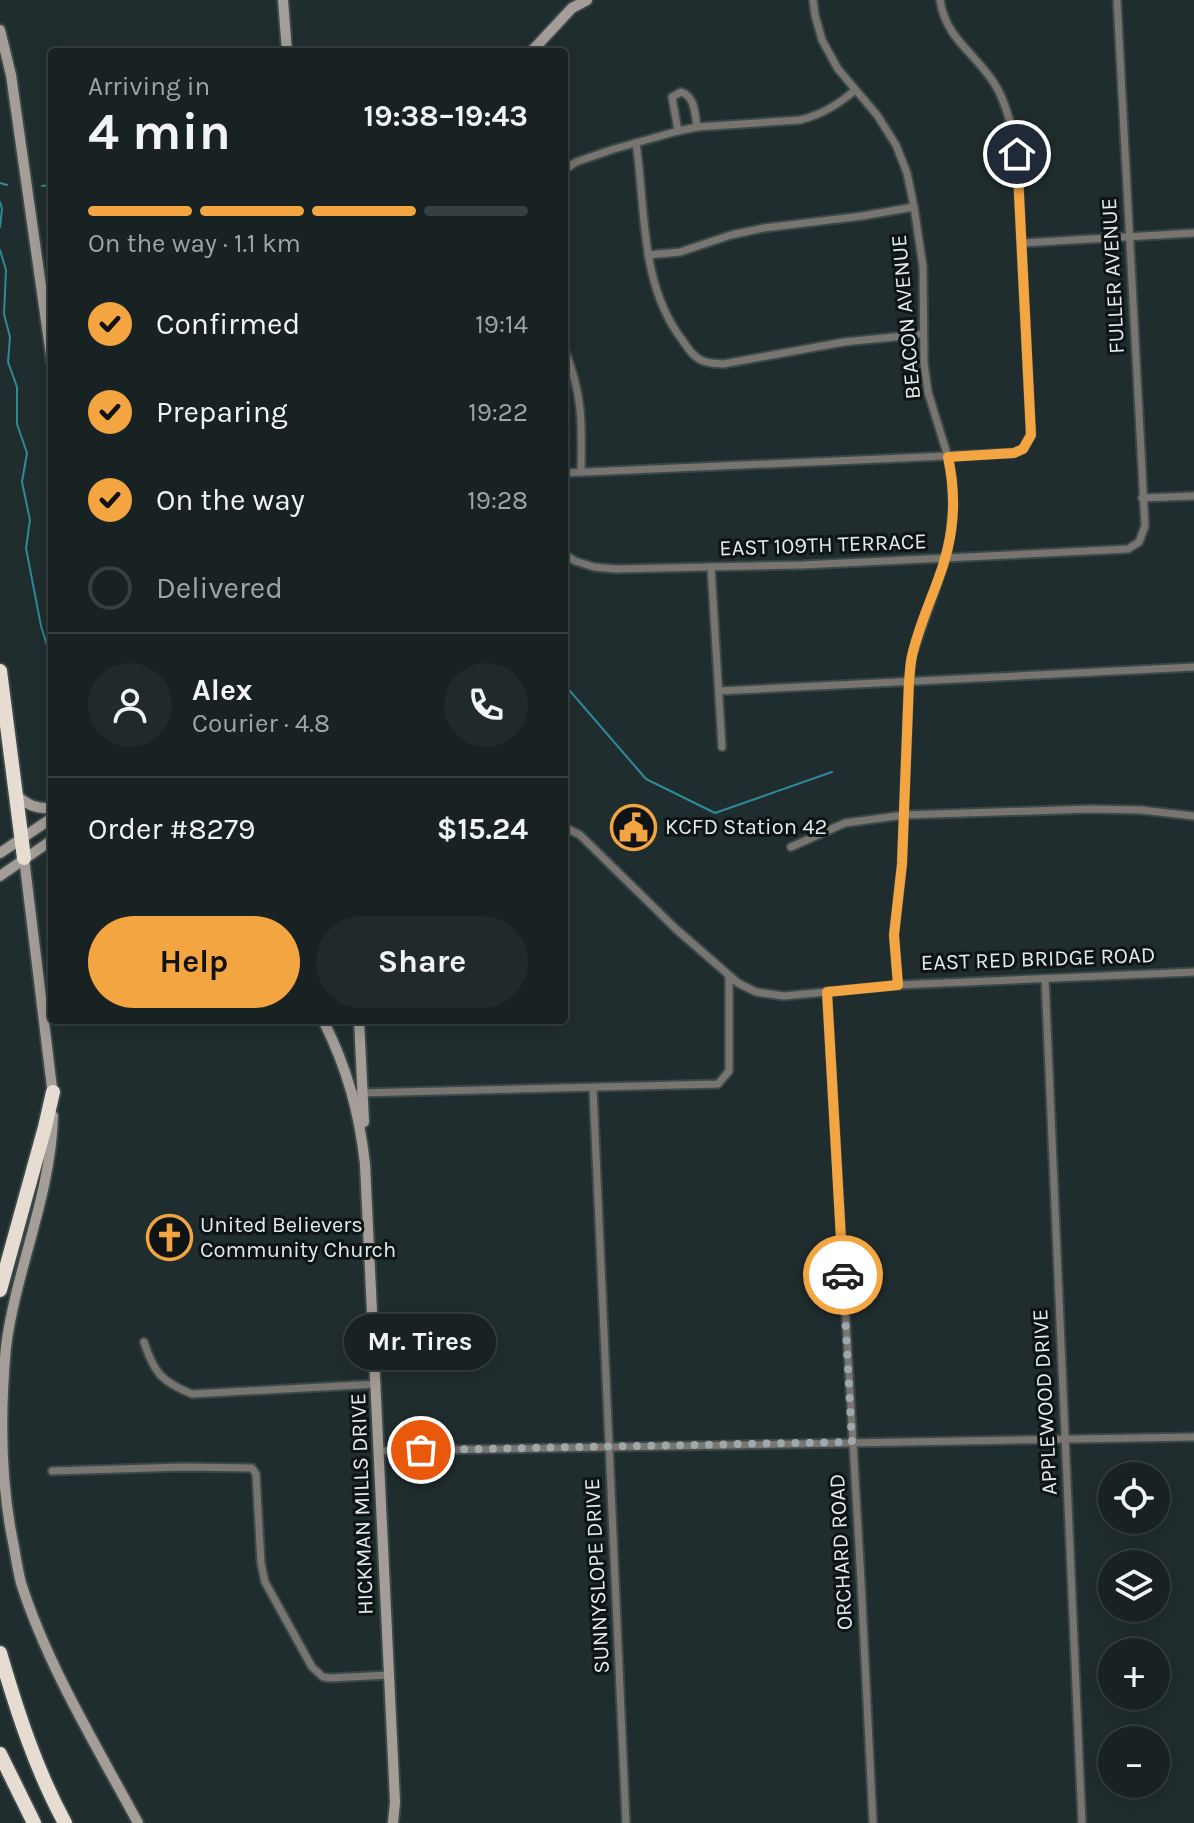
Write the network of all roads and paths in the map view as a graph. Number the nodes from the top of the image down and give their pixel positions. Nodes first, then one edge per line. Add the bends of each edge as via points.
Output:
1 (283, 0) edge
2 (587, 0) edge
3 (813, 0) edge
4 (940, 0) edge
5 (1117, 0) edge
6 (0, 30) edge
7 (287, 48) edge
8 (535, 48) edge
9 (855, 90) junction
10 (697, 127) junction
11 (678, 131) junction
12 (636, 143) junction
13 (568, 167) edge
14 (914, 207) junction
15 (1194, 233) edge
16 (1129, 237) junction
17 (1022, 243) junction
18 (648, 255) junction
19 (923, 334) junction
20 (48, 335) edge
21 (568, 360) edge
22 (948, 457) junction
23 (581, 472) junction
24 (568, 473) edge
25 (1194, 496) edge
26 (1142, 498) junction
27 (1133, 546) joint
28 (568, 557) edge
29 (946, 558) junction
30 (711, 567) junction
31 (1194, 667) edge
32 (0, 671) edge
33 (909, 681) junction
34 (719, 691) junction
35 (3, 715) edge
36 (722, 747) dead end
37 (15, 794) junction
38 (48, 808) edge
39 (904, 815) junction
40 (1194, 816) edge
41 (48, 821) edge
42 (568, 829) edge
43 (21, 838) junction
44 (48, 843) edge
45 (791, 847) dead end
46 (0, 853) edge
47 (24, 858) junction
48 (0, 876) edge
49 (1194, 972) edge
50 (729, 976) junction
51 (1045, 979) junction
52 (898, 985) junction
53 (827, 992) junction
54 (325, 1024) edge
55 (359, 1024) edge
56 (593, 1088) junction
57 (53, 1092) junction
58 (358, 1093) junction
59 (0, 1290) edge
60 (144, 1342) dead end
61 (377, 1384) junction
62 (1194, 1437) edge
63 (1065, 1439) junction
64 (852, 1442) junction
65 (609, 1446) junction
66 (380, 1451) junction
67 (52, 1471) dead end
68 (0, 1653) edge
69 (389, 1675) junction
70 (0, 1754) edge
71 (395, 1802) junction
72 (34, 1823) edge
73 (65, 1823) edge
74 (138, 1823) edge
75 (393, 1823) edge
76 (401, 1823) edge
77 (626, 1823) edge
78 (873, 1823) edge
79 (1082, 1823) edge

1 - 7 street
2 - 8 street via 572,8
3 - 9 street, BEACON AVENUE via 822,40
4 - 17 street via 948,27 996,86 1008,114 1017,154
5 - 16 street, FULLER AVENUE
6 - 20 street
9 - 10 street via 826,111 800,120
9 - 14 street, BEACON AVENUE via 896,145
10 - 11 street
10 - 11 street via 692,100 681,92 672,97
11 - 12 street
12 - 13 street
12 - 18 street
14 - 18 street via 764,228 680,252
14 - 19 street, BEACON AVENUE via 923,267
15 - 16 street
16 - 17 street
16 - 26 street, FULLER AVENUE
17 - 22 street via 1031,435 1014,453
18 - 19 street via 667,316 696,358 706,362 723,364
19 - 22 street, BEACON AVENUE via 928,392
21 - 23 street via 582,421
22 - 23 street
22 - 29 street, BEACON AVENUE via 953,505
23 - 24 street
25 - 26 street
26 - 27 street, FULLER AVENUE via 1144,533
27 - 29 street, EAST 109TH TERRACE
28 - 30 street, EAST 109TH TERRACE via 605,568
29 - 30 street, EAST 109TH TERRACE
29 - 33 street, BEACON AVENUE via 912,656
30 - 34 street
31 - 33 street
32 - 35 highway
33 - 34 street
33 - 39 street, BEACON AVENUE
34 - 36 street
35 - 37 highway
37 - 38 street via 26,804
37 - 43 highway
39 - 40 street via 1090,809
39 - 45 street via 845,823
39 - 52 street, BEACON AVENUE via 894,935
41 - 43 street
42 - 50 street, EAST RED BRIDGE ROAD
43 - 46 street
43 - 47 highway
44 - 47 street
47 - 48 street
47 - 57 street
49 - 51 street, EAST RED BRIDGE ROAD
50 - 53 street, EAST RED BRIDGE ROAD via 771,995
50 - 56 street via 729,1071 718,1084
51 - 52 street, EAST RED BRIDGE ROAD
51 - 63 street, APPLEWOOD DRIVE
52 - 53 street, EAST RED BRIDGE ROAD
53 - 64 street, ORCHARD ROAD
54 - 58 street
55 - 58 street, HICKMAN MILLS DRIVE
56 - 58 street
56 - 65 street, SUNNYSLOPE DRIVE
57 - 59 highway
57 - 74 street via 45,1183 5,1349 3,1479 21,1580 37,1625
58 - 61 street, HICKMAN MILLS DRIVE
60 - 61 street via 161,1376 192,1394
61 - 66 street, HICKMAN MILLS DRIVE
62 - 63 street
63 - 64 street
63 - 79 street, APPLEWOOD DRIVE
64 - 65 street
64 - 78 street, ORCHARD ROAD
65 - 66 street
65 - 77 street, SUNNYSLOPE DRIVE
66 - 69 street, HICKMAN MILLS DRIVE
67 - 69 street via 252,1468 265,1582 312,1667 330,1678
68 - 73 highway via 28,1738
69 - 71 street, HICKMAN MILLS DRIVE
70 - 72 highway
71 - 75 street, HICKMAN MILLS DRIVE
71 - 76 street, HICKMAN MILLS DRIVE

